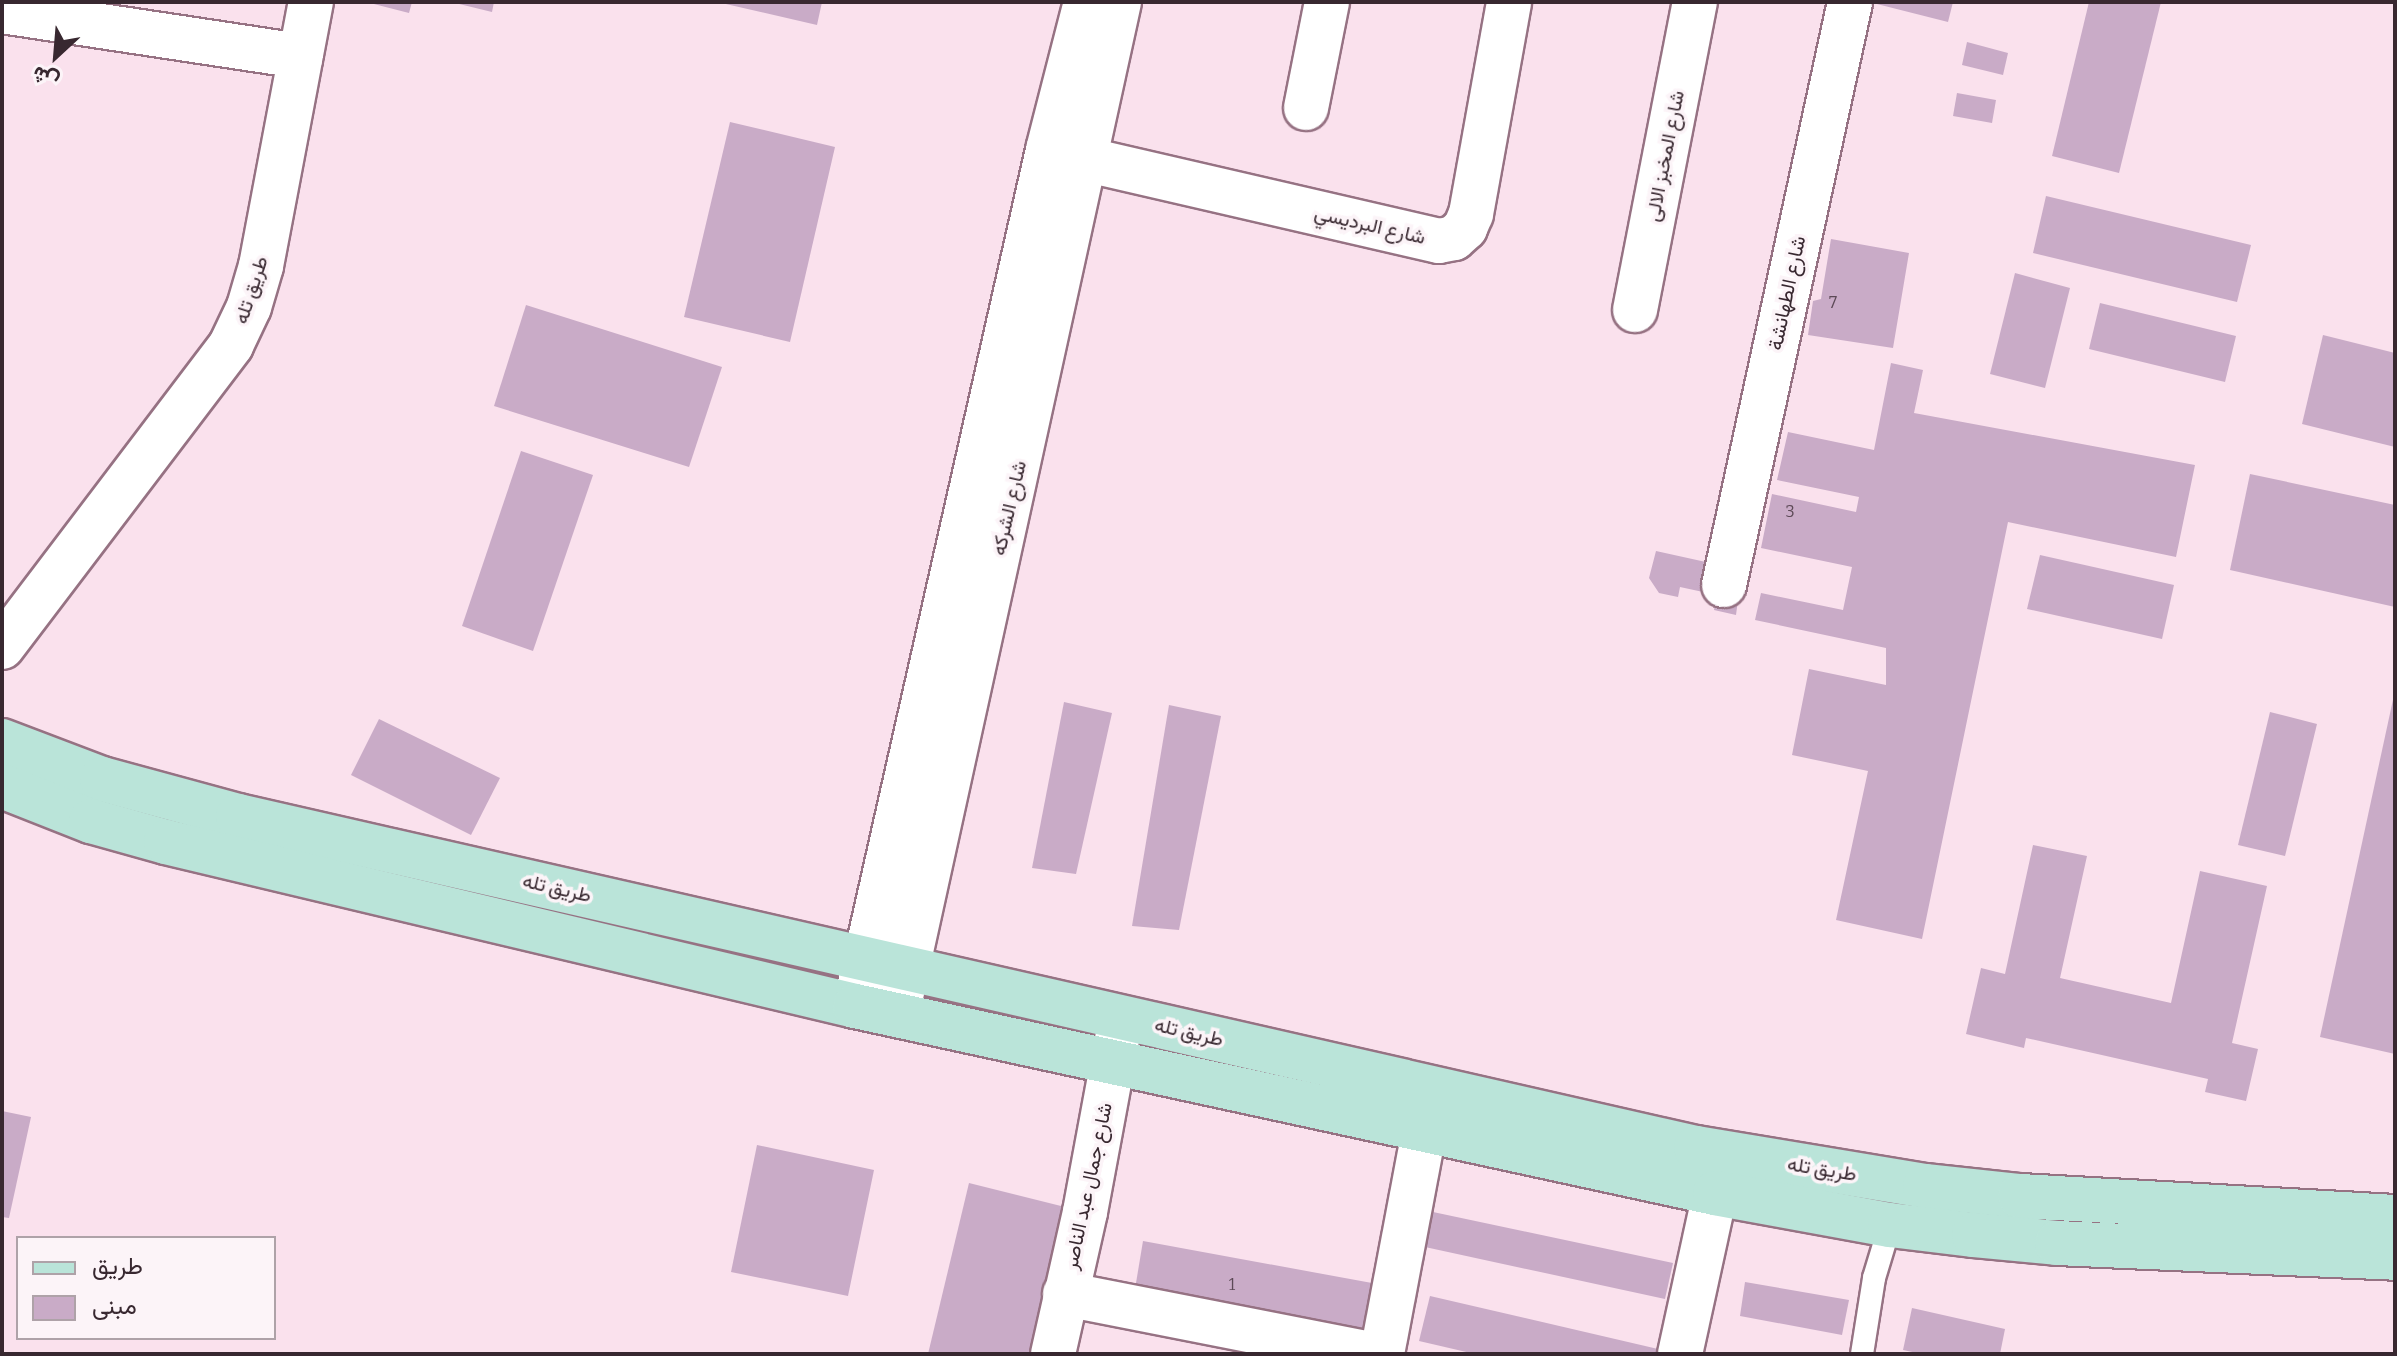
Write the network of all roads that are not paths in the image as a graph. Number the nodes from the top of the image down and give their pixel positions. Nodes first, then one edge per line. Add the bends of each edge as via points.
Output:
1 (311, 2) edge
2 (1086, 2) edge
3 (1119, 2) edge
4 (1327, 2) edge
5 (1509, 2) edge
6 (1695, 2) edge
7 (1850, 2) edge
8 (2, 11) edge
9 (301, 56) junction
10 (1306, 108) dead end
11 (1067, 155) junction
12 (1635, 310) dead end
13 (1724, 585) dead end
14 (2, 647) edge
15 (2, 741) edge
16 (2, 786) edge
17 (886, 963) junction
18 (855, 1006) junction
19 (897, 1015) junction
20 (1122, 1017) junction
21 (1113, 1061) junction
22 (1424, 1131) junction
23 (1715, 1193) junction
24 (2395, 1217) edge
25 (1890, 1225) junction
26 (2395, 1258) edge
27 (1065, 1294) junction
28 (1053, 1354) edge
29 (1371, 1354) edge
30 (1382, 1354) edge
31 (1680, 1354) edge
32 (1862, 1354) edge

1 - 9 street, طريق تله
2 - 11 street, شارع الشركه
3 - 11 street, شارع الشركه
4 - 10 street
5 - 11 street, شارع البرديسي via 1471,214 1454,238 1439,241
6 - 12 street, شارع المخبز الالى
7 - 13 street, شارع الطهانشة
8 - 9 street
9 - 14 street, طريق تله via 261,266 231,345
11 - 17 street, شارع الشركه
15 - 17 main road, طريق تله via 156,796
16 - 18 main road via 91,821 166,842
17 - 18 street, شارع الشركه
17 - 19 street, شارع الشركه
17 - 20 main road, طريق تله
18 - 19 main road
19 - 21 main road
20 - 21 street, شارع جمال عبد الناصر
20 - 24 main road, طريق تله via 1696,1148 1829,1171 2020,1196
21 - 22 main road
21 - 27 street, شارع جمال عبد الناصر
22 - 23 main road
22 - 30 street
23 - 25 main road
23 - 31 street
25 - 26 main road via 2057,1243
25 - 32 lane via 1874,1278
27 - 28 street, شارع جمال عبد الناصر
27 - 29 street

